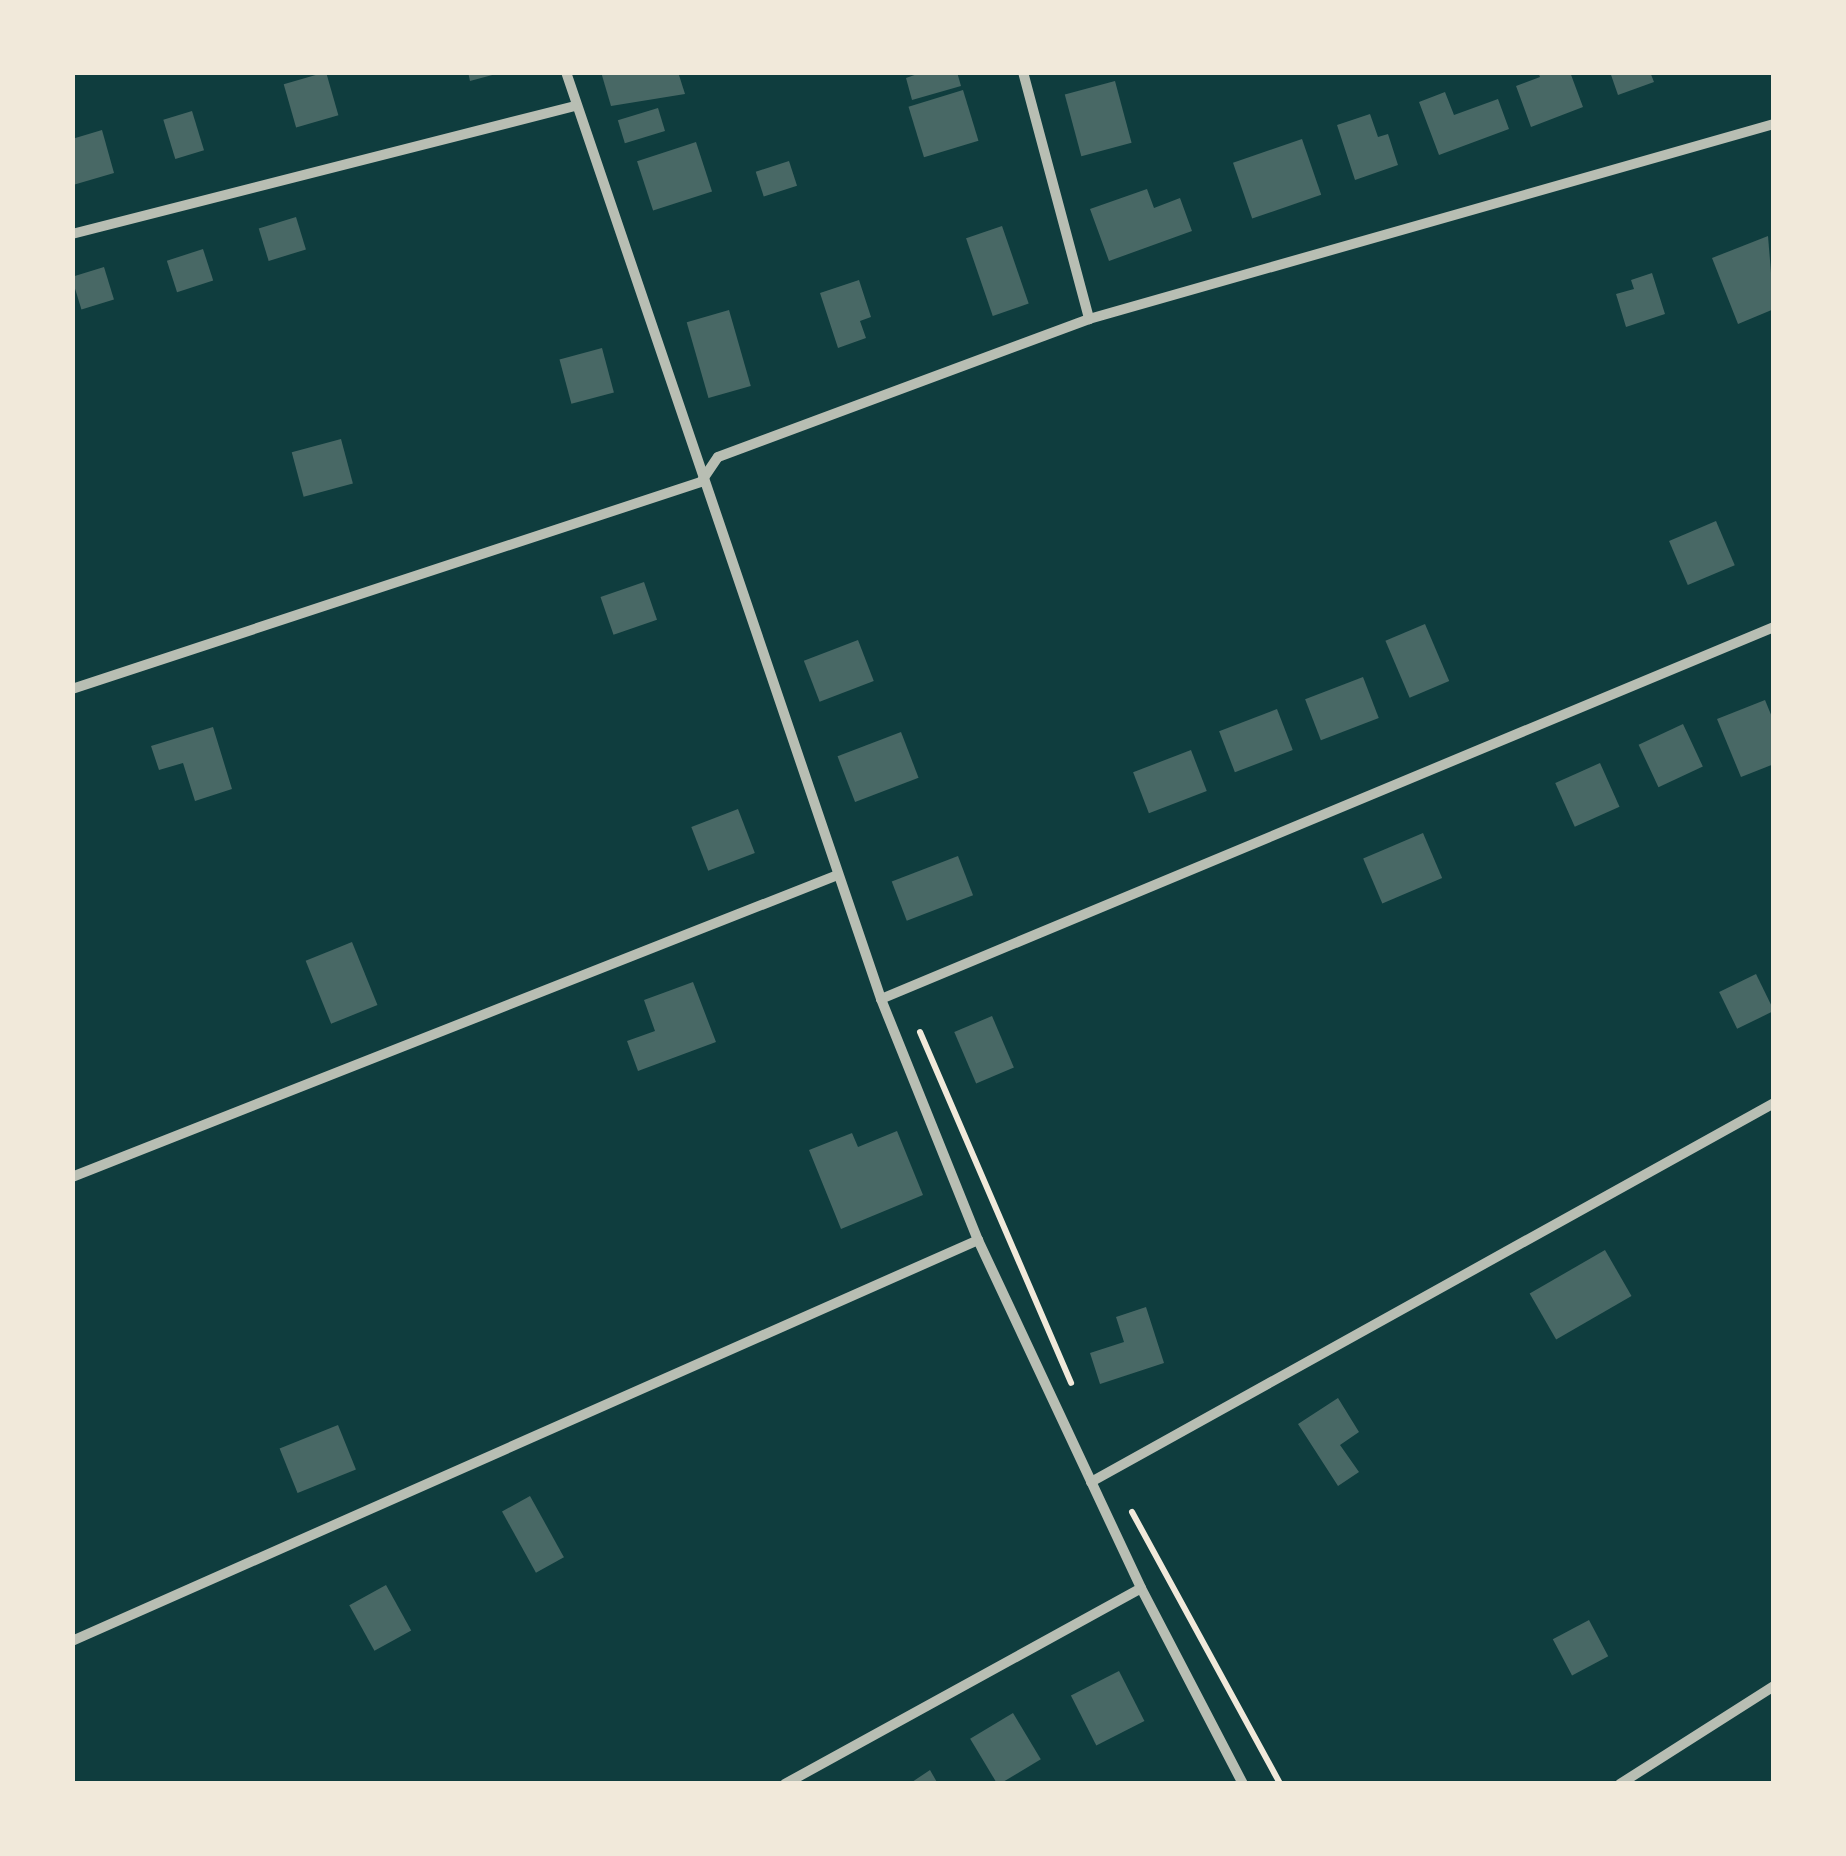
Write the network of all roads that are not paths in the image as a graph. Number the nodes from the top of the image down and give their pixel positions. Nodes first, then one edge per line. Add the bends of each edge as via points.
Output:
1 (566, 72) edge
2 (1023, 72) edge
3 (575, 106) junction
4 (1774, 124) edge
5 (72, 234) edge
6 (1089, 318) junction
7 (701, 482) junction
8 (1774, 626) edge
9 (72, 689) edge
10 (835, 876) junction
11 (881, 1000) junction
12 (1774, 1103) edge
13 (72, 1177) edge
14 (978, 1240) junction
15 (1090, 1482) junction
16 (1140, 1588) junction
17 (72, 1641) edge
18 (1774, 1686) edge
19 (785, 1784) edge
20 (1243, 1784) edge
21 (1620, 1784) edge

1 - 3 street
2 - 6 street
3 - 5 street
3 - 7 street
4 - 6 street
6 - 7 street via 718,457
7 - 9 street
7 - 10 street
8 - 11 street
10 - 11 street
10 - 13 street
11 - 14 street
12 - 15 street
14 - 15 street
14 - 17 street
15 - 16 street
16 - 19 street
16 - 20 street
18 - 21 street

